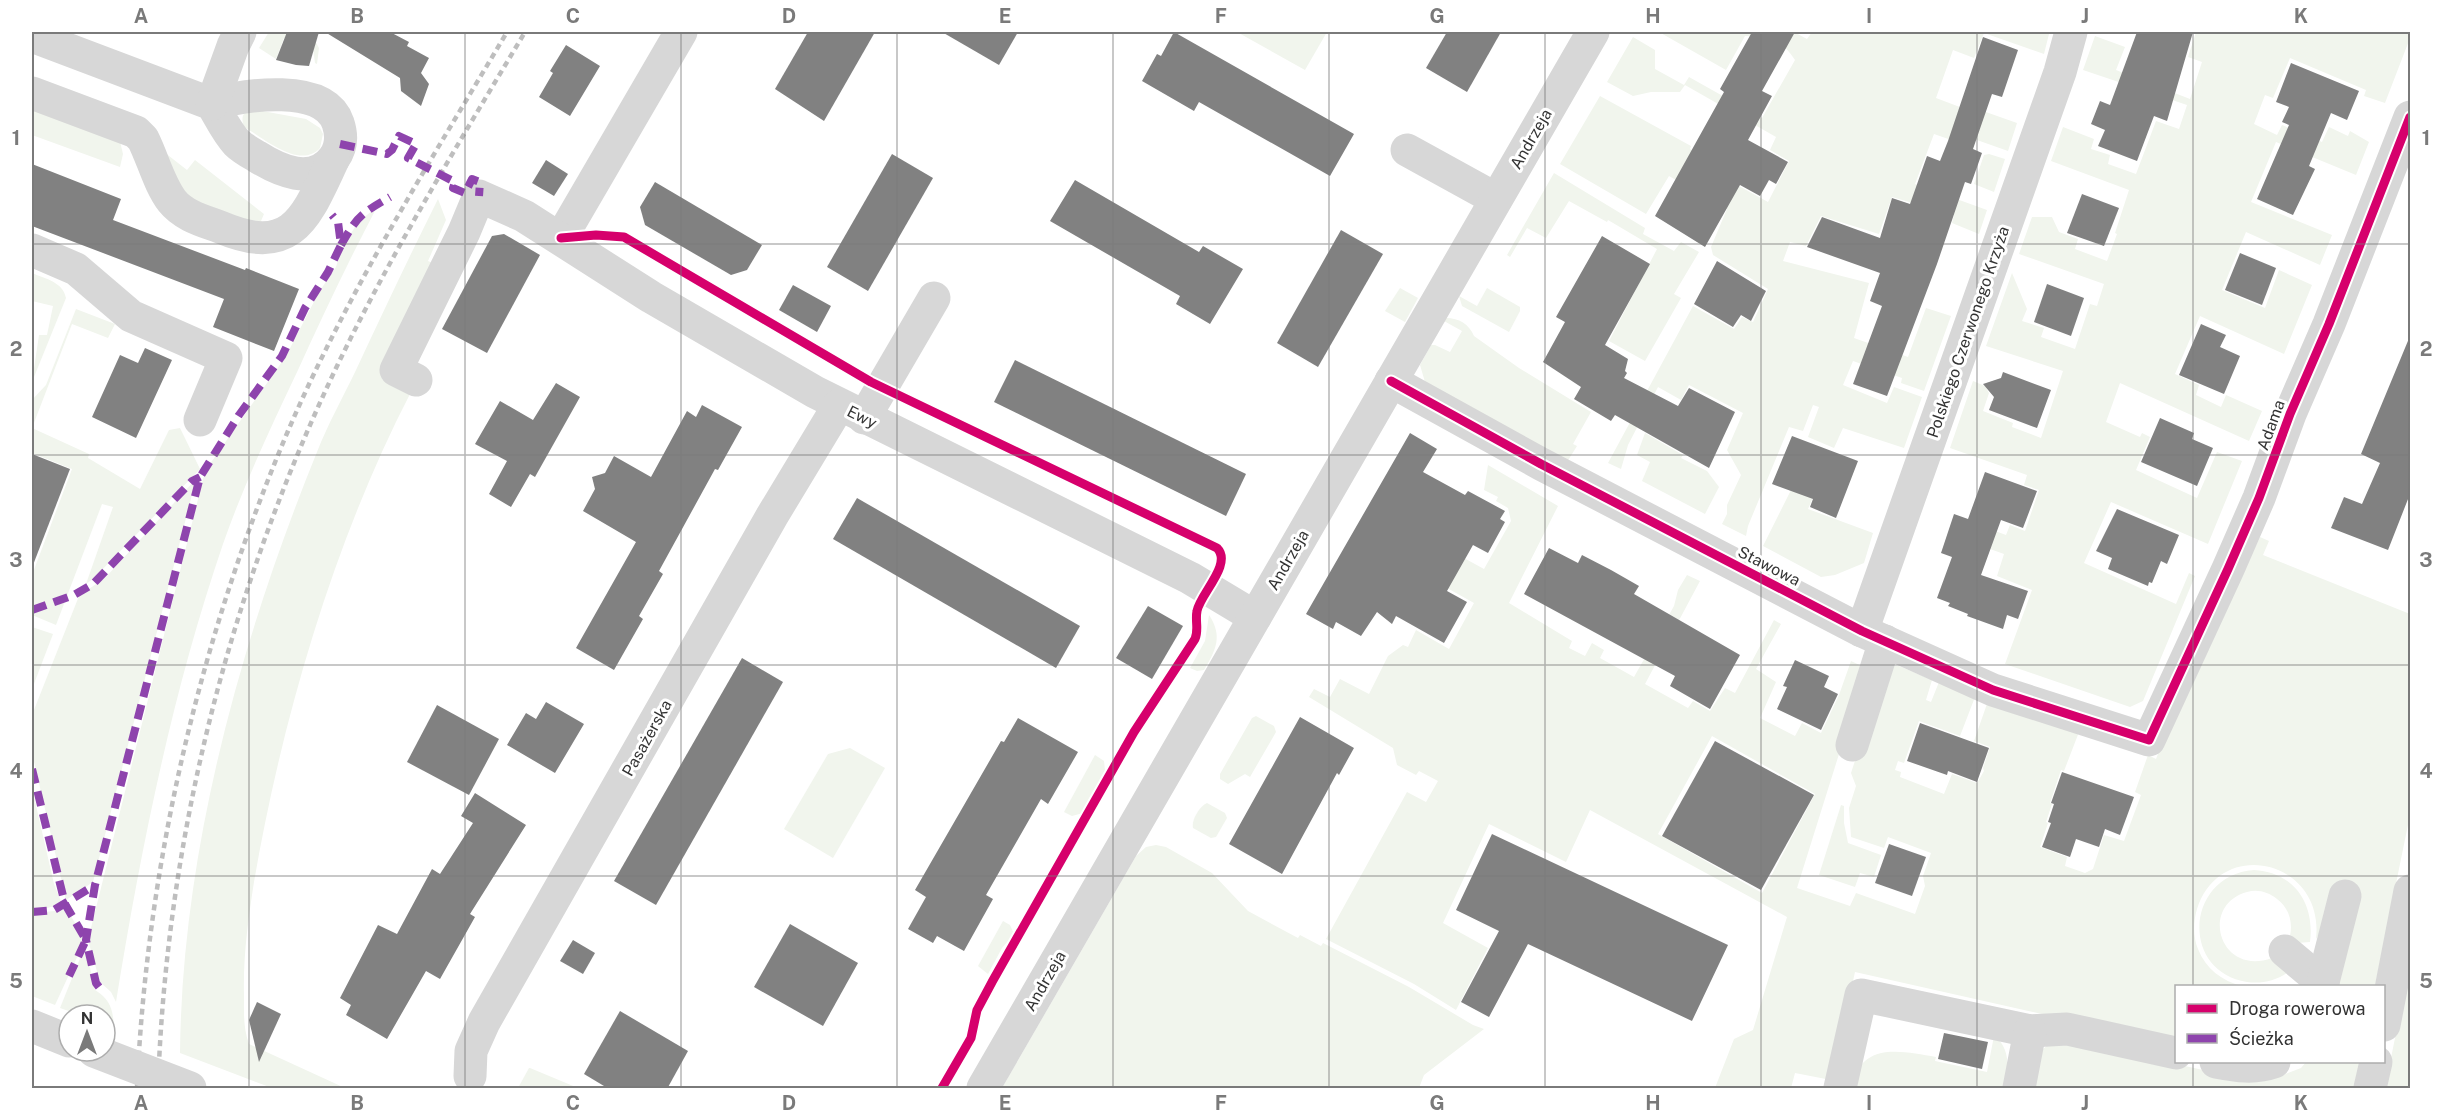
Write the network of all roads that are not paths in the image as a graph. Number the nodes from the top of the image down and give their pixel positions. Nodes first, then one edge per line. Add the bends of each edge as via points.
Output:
1 (240, 32) edge
2 (681, 32) edge
3 (1593, 32) edge
4 (2071, 32) edge
5 (32, 36) edge
6 (32, 93) edge
7 (212, 104) junction
8 (2410, 117) edge
9 (1407, 150) dead end
10 (333, 160) junction
11 (1496, 198) junction
12 (561, 238) junction
13 (32, 250) edge
14 (934, 298) dead end
15 (416, 380) dead end
16 (1391, 381) junction
17 (851, 412) junction
18 (200, 420) dead end
19 (1255, 617) junction
20 (1874, 636) junction
21 (2149, 740) joint
22 (1852, 745) dead end
23 (2410, 891) edge
24 (2345, 896) dead end
25 (2285, 951) dead end
26 (2322, 985) edge
27 (2385, 1020) edge
28 (32, 1026) edge
29 (2030, 1031) junction
30 (57, 1036) edge
31 (2175, 1053) edge
32 (117, 1060) edge
33 (2222, 1063) edge
34 (2271, 1063) edge
35 (2376, 1063) edge
36 (470, 1076) dead end
37 (190, 1089) edge
38 (983, 1089) edge
39 (1840, 1089) edge
40 (2019, 1089) edge
41 (2370, 1089) edge

1 - 7 street
2 - 12 street
3 - 11 street, Andrzeja
4 - 20 street, Polskiego Czerwonego Krzyża
5 - 7 street
6 - 10 street via 140,134 167,193 181,210 250,237 276,236 294,228 311,206
7 - 10 street via 227,132 241,147 278,170 305,173
7 - 10 street via 263,94 322,103 336,117 339,127 340,144
8 - 21 street, Adama via 2329,324 2277,409 2273,462
9 - 11 street
11 - 16 street, Andrzeja
12 - 15 street, Ewy via 479,196 396,370
12 - 17 street, Ewy via 651,297
13 - 18 street via 76,269 131,316 226,358
14 - 17 street, Pasażerska
16 - 19 street, Andrzeja
16 - 20 street, Stawowa via 1541,464
17 - 19 street, Ewy via 1190,578
17 - 36 street, Pasażerska via 772,516 484,1022 471,1051
19 - 38 street, Andrzeja
20 - 21 street, Stawowa via 1993,690
20 - 22 street, Polskiego Czerwonego Krzyża
23 - 27 street
24 - 26 street
25 - 26 street
28 - 30 street
29 - 31 street via 2067,1029
29 - 39 street via 1861,995
29 - 40 street
32 - 37 street, bridge
33 - 34 street
35 - 41 street

